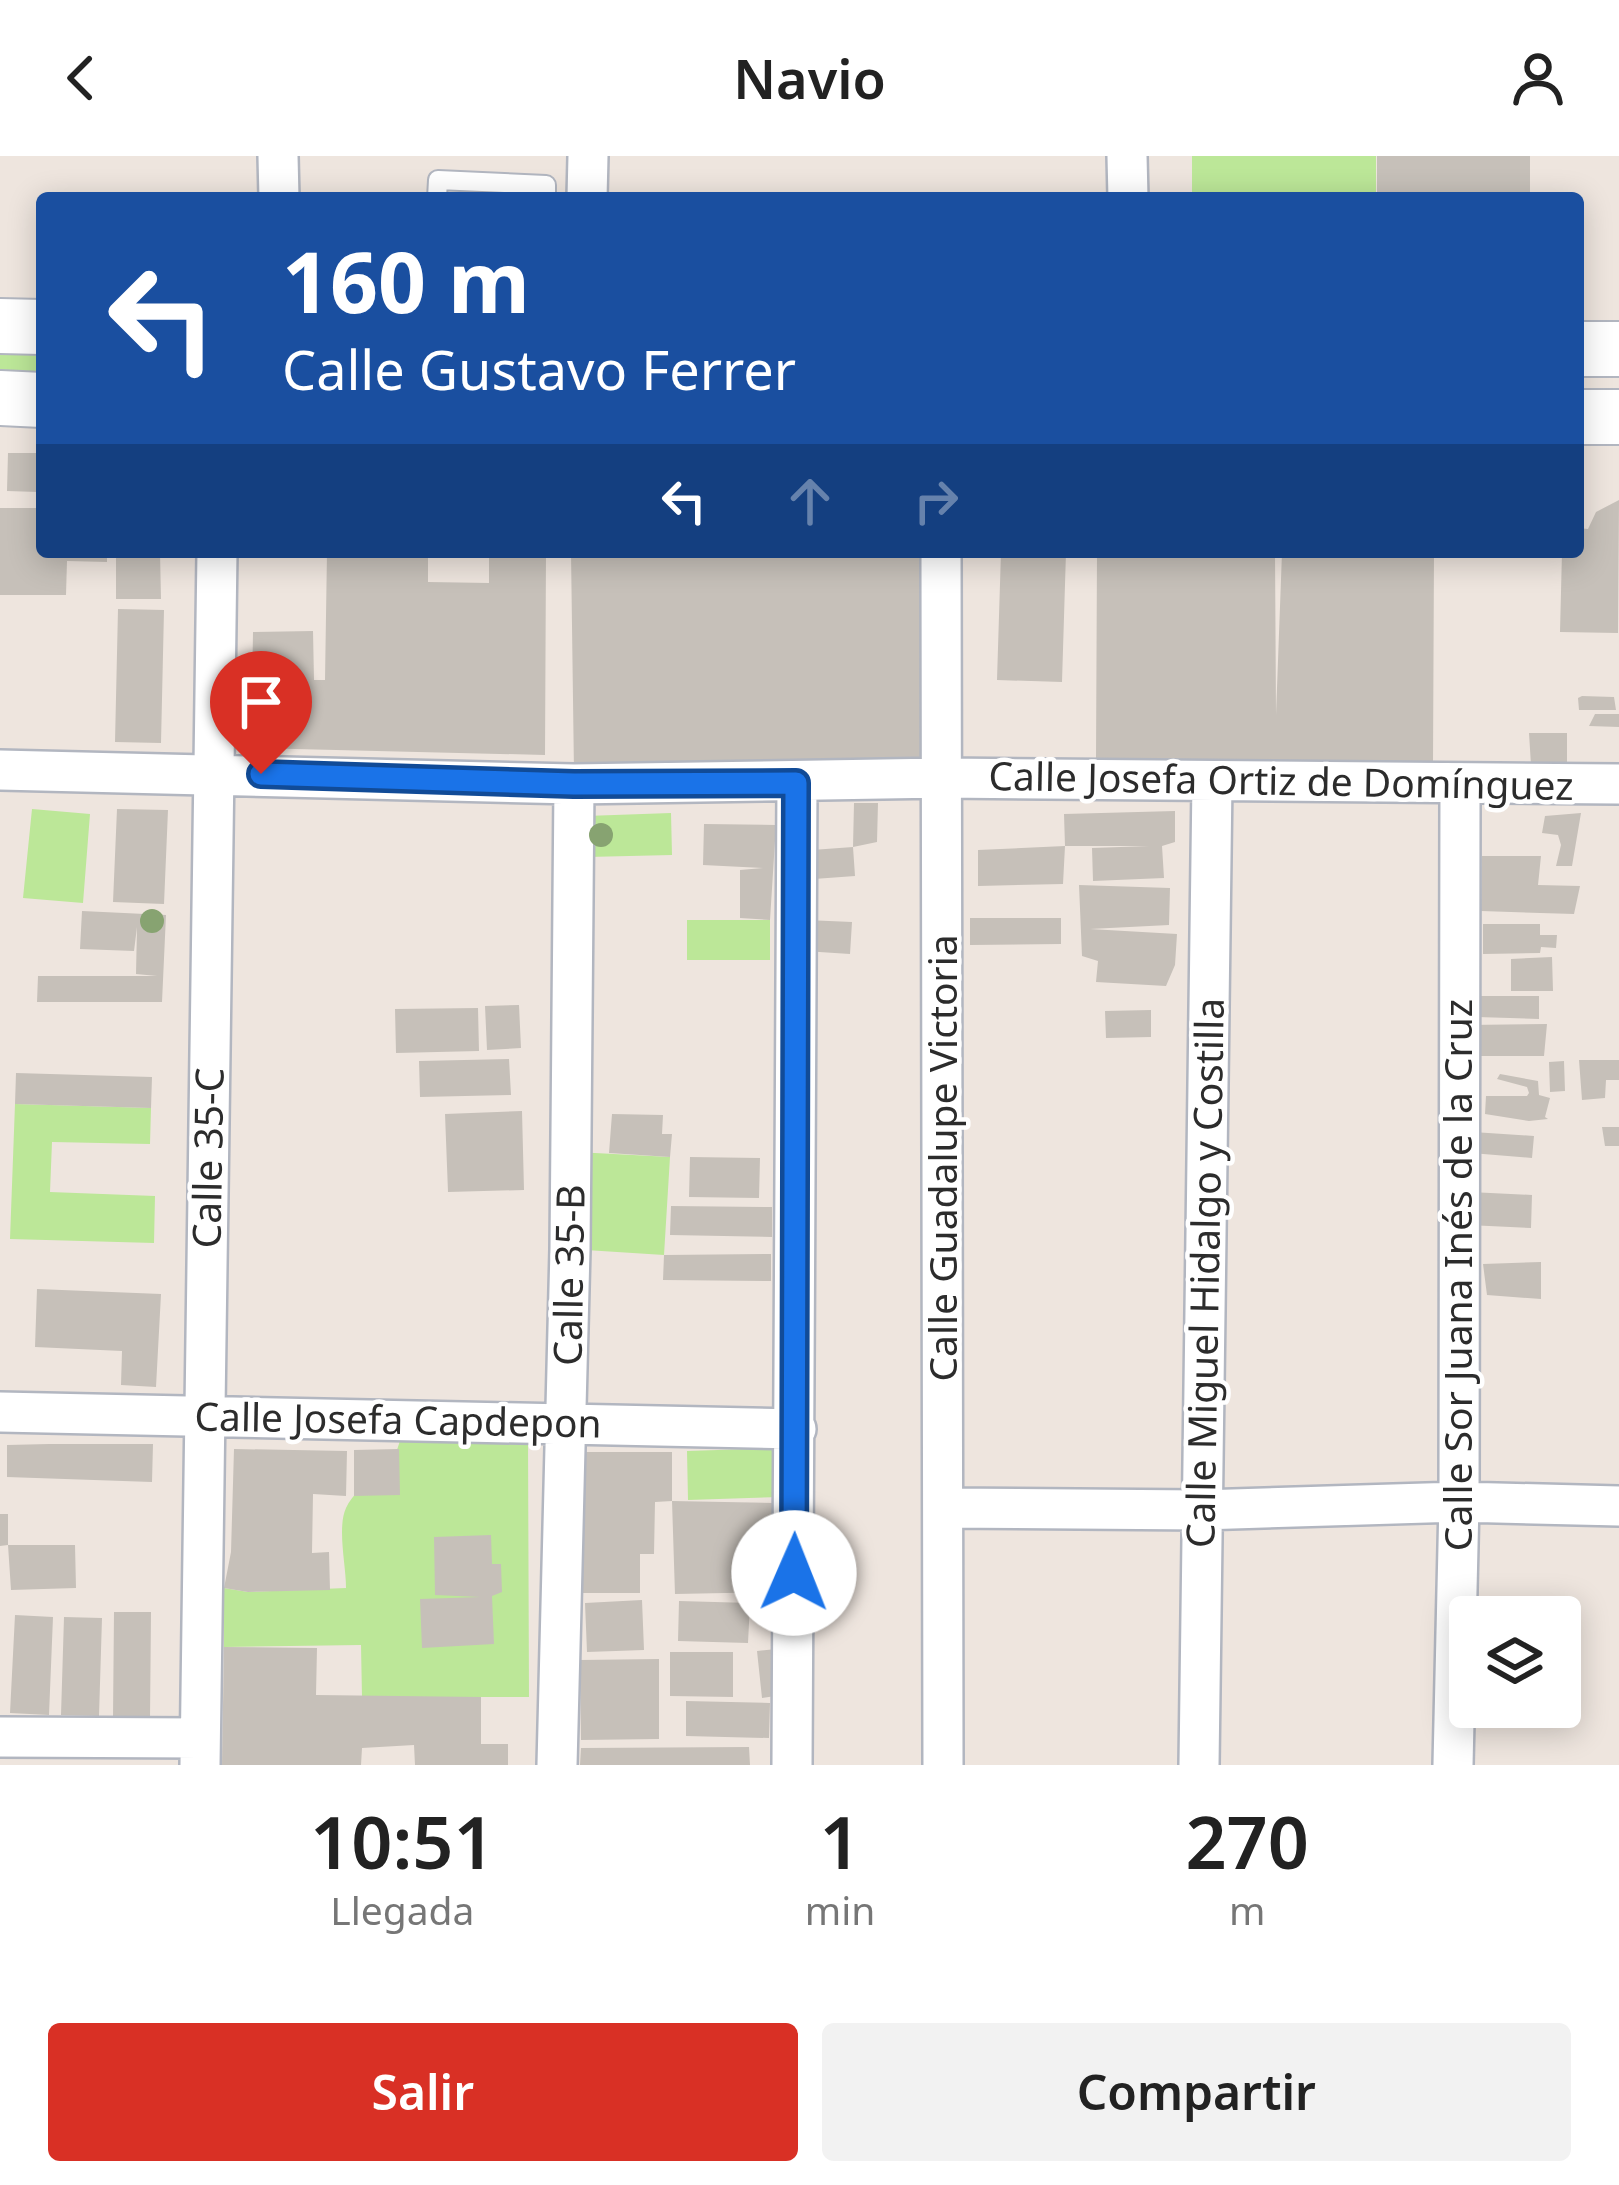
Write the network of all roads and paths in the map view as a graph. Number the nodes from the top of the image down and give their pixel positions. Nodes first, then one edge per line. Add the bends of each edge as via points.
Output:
1 (278, 156) edge
2 (588, 156) edge
3 (1127, 156) edge
4 (278, 192) edge
5 (437, 192) edge
6 (546, 192) edge
7 (587, 192) edge
8 (1128, 192) edge
9 (0, 326) edge
10 (36, 327) edge
11 (1584, 349) edge
12 (1619, 349) edge
13 (0, 398) edge
14 (36, 400) edge
15 (1584, 417) edge
16 (1619, 417) edge
17 (217, 558) edge
18 (941, 558) edge
19 (0, 770) edge
20 (216, 772) junction
21 (944, 778) junction
22 (1213, 781) junction
23 (796, 783) junction
24 (574, 784) junction
25 (1619, 784) edge
26 (1460, 785) junction
27 (0, 1412) edge
28 (202, 1416) junction
29 (566, 1425) junction
30 (796, 1429) junction
31 (1459, 1502) junction
32 (1619, 1506) edge
33 (943, 1508) junction
34 (1202, 1510) junction
35 (0, 1737) edge
36 (200, 1752) edge
37 (557, 1765) edge
38 (793, 1765) edge
39 (943, 1765) edge
40 (1199, 1765) edge
41 (1453, 1765) edge

1 - 4 street
2 - 7 street
3 - 8 street
5 - 6 lane via 438,180 546,185
9 - 10 main road
11 - 12 main road
13 - 14 main road
15 - 16 main road
17 - 20 street, Calle 35-C
18 - 21 street, Calle Guadalupe Victoria
19 - 20 street, Calle Josefa Ortiz de Domínguez
20 - 24 street, Calle Josefa Ortiz de Domínguez
20 - 28 street, Calle 35-C
21 - 22 street, Calle Josefa Ortiz de Domínguez
21 - 23 street, Calle Josefa Ortiz de Domínguez
21 - 33 street, Calle Guadalupe Victoria
22 - 26 street, Calle Josefa Ortiz de Domínguez
22 - 34 street, Calle Miguel Hidalgo y Costilla
23 - 24 street, Calle Josefa Ortiz de Domínguez
23 - 30 street
24 - 29 street, Calle 35-B
25 - 26 street, Calle Josefa Ortiz de Domínguez
26 - 31 street, Calle Sor Juana Inés de la Cruz
27 - 28 street, Calle Josefa Capdepon
28 - 29 street, Calle Josefa Capdepon
28 - 36 street, Calle 35-C
29 - 30 street, Calle Josefa Capdepon
29 - 37 street, Calle 35-B
30 - 38 street
31 - 32 street
31 - 34 street
31 - 41 street, Calle Sor Juana Inés de la Cruz
33 - 34 street
33 - 39 street, Calle Guadalupe Victoria
34 - 40 street, Calle Miguel Hidalgo y Costilla
35 - 36 street

